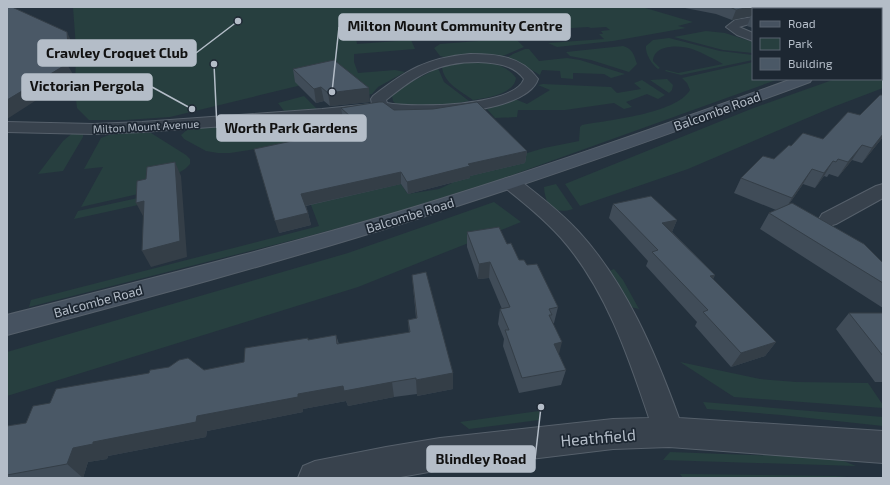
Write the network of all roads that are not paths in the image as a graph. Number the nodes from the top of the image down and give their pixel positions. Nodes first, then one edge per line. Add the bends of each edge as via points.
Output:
1 (752, 20) edge
2 (752, 37) edge
3 (802, 80) edge
4 (380, 106) junction
5 (7, 127) edge
6 (511, 183) junction
7 (883, 190) edge
8 (829, 219) dead end
9 (7, 325) edge
10 (669, 432) junction
11 (883, 447) edge
12 (315, 478) edge

1 - 2 street via 743,21 732,27
3 - 6 main road, Balcombe Road
4 - 4 street, Milton Mount Avenue via 378,99 394,87 433,64 454,59 485,58 510,63 527,72 531,79 529,85 514,96 477,105 418,112
4 - 5 street, Milton Mount Avenue via 322,114 142,127
6 - 9 main road, Balcombe Road via 285,251
6 - 10 street via 547,212 576,242 603,280 635,340
7 - 8 street
10 - 11 street, Heathfield
10 - 12 street, Heathfield via 606,435 454,452

